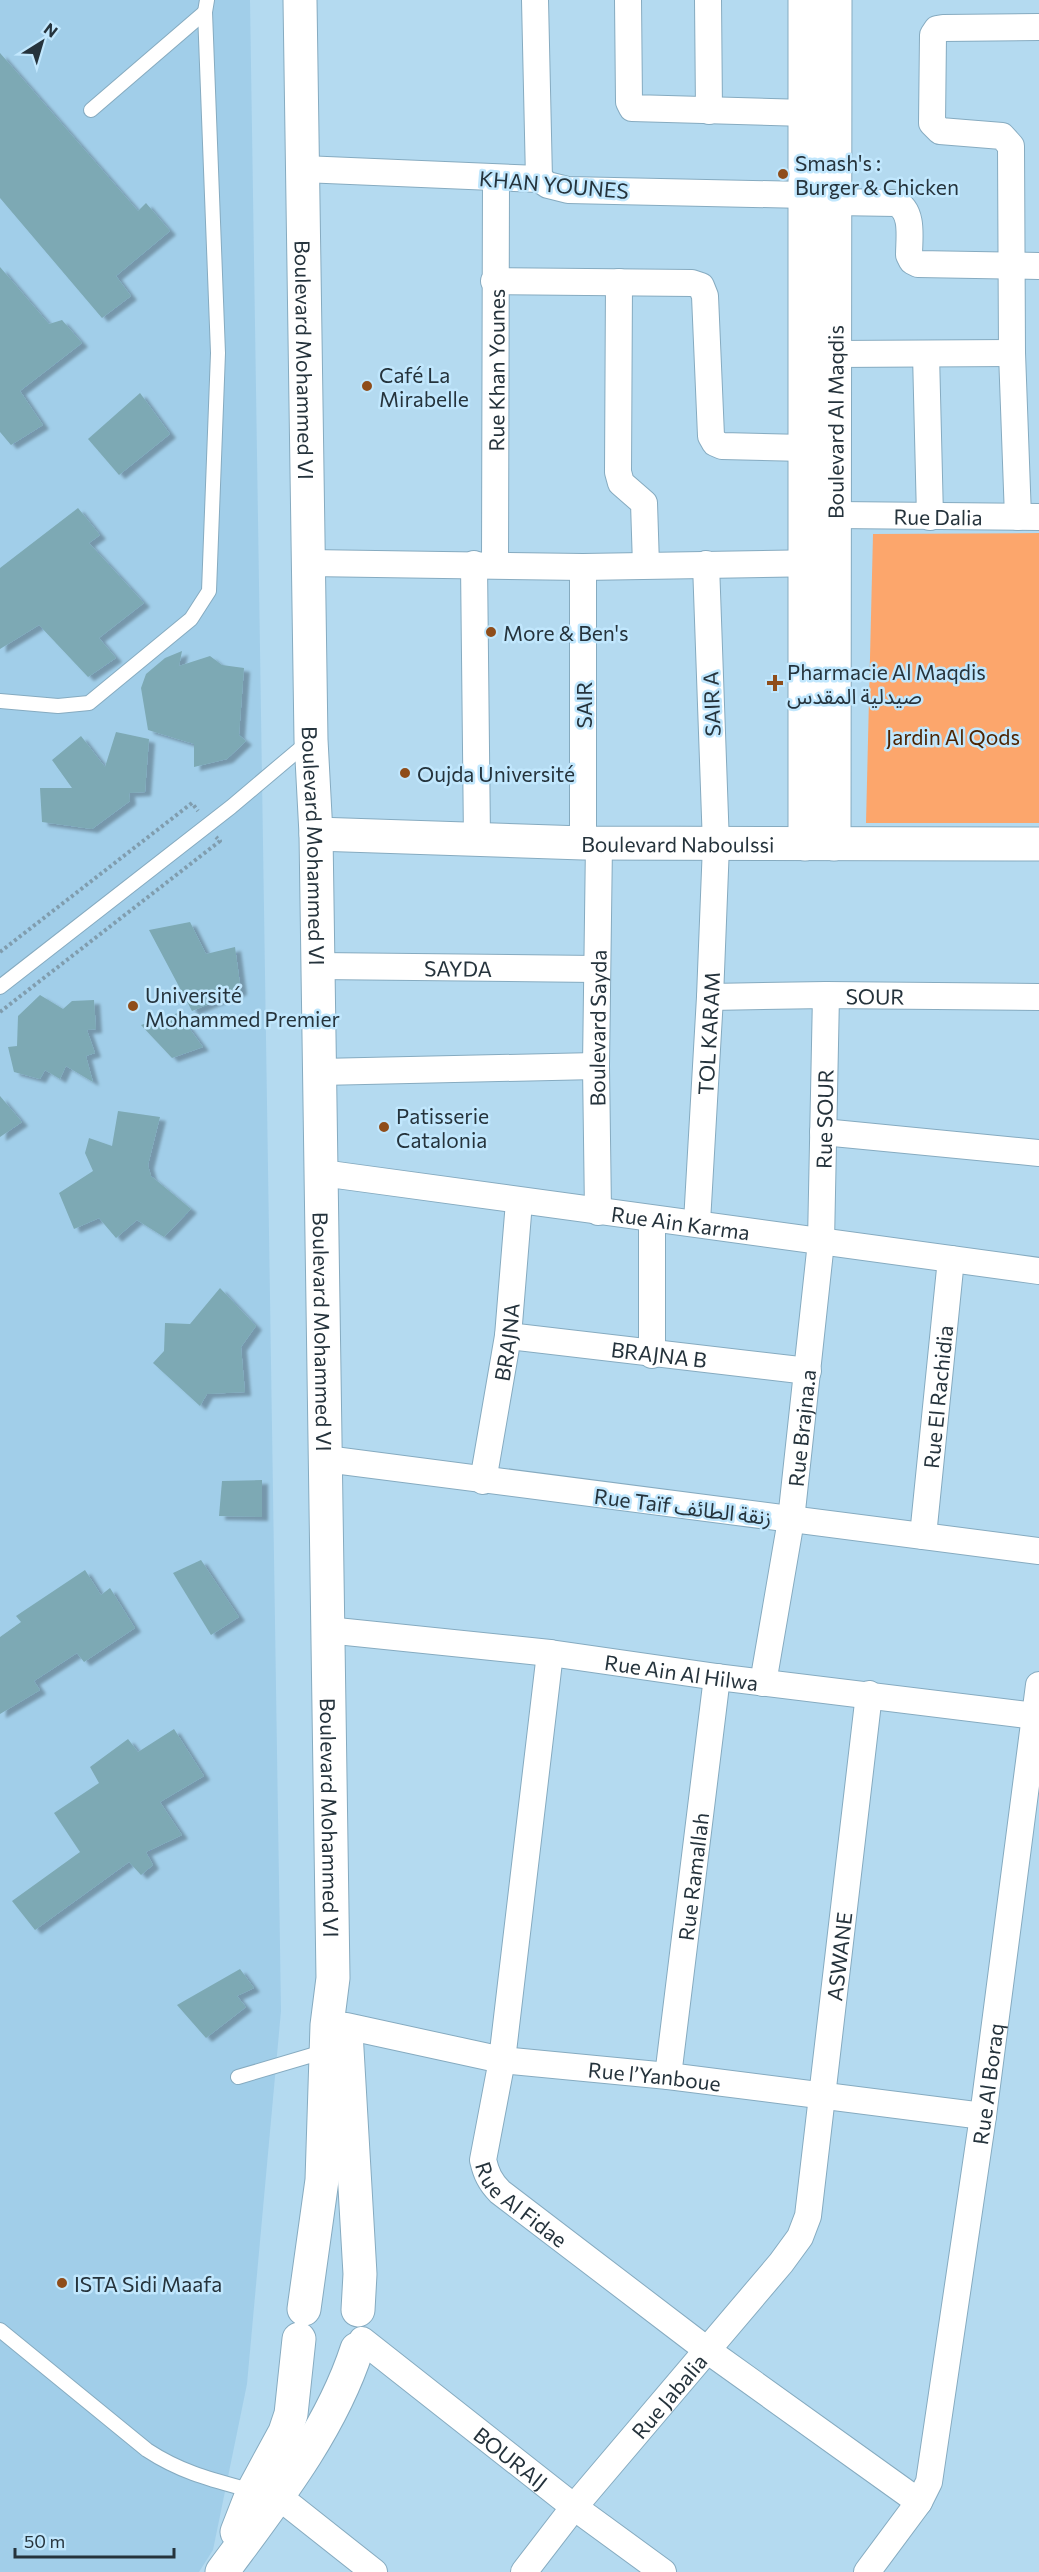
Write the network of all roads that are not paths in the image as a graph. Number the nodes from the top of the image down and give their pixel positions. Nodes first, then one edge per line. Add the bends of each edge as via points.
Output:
1 (300, 0) edge
2 (534, 0) edge
3 (628, 0) edge
4 (708, 0) edge
5 (806, 0) edge
6 (835, 0) edge
7 (206, 6) edge
8 (1039, 27) edge
9 (91, 110) dead end
10 (709, 111) junction
11 (806, 113) junction
12 (303, 169) junction
13 (496, 178) junction
14 (539, 179) junction
15 (820, 199) junction
16 (1011, 266) junction
17 (1039, 266) edge
18 (494, 281) junction
19 (619, 282) junction
20 (1012, 352) junction
21 (834, 354) junction
22 (926, 354) junction
23 (805, 448) junction
24 (836, 515) junction
25 (930, 517) junction
26 (1029, 517) edge
27 (309, 563) junction
28 (820, 563) junction
29 (484, 564) junction
30 (706, 564) junction
31 (646, 565) junction
32 (583, 567) junction
33 (0, 701) edge
34 (311, 740) junction
35 (316, 834) junction
36 (477, 840) junction
37 (591, 843) junction
38 (716, 844) junction
39 (819, 844) junction
40 (1039, 844) edge
41 (318, 966) junction
42 (597, 969) junction
43 (0, 987) edge
44 (826, 995) junction
45 (710, 997) junction
46 (1039, 997) edge
47 (596, 1066) junction
48 (320, 1072) junction
49 (823, 1132) junction
50 (1039, 1153) edge
51 (322, 1173) junction
52 (519, 1202) junction
53 (598, 1212) junction
54 (652, 1220) junction
55 (697, 1222) junction
56 (821, 1242) junction
57 (951, 1259) junction
58 (1039, 1271) edge
59 (508, 1336) junction
60 (652, 1355) junction
61 (807, 1371) junction
62 (326, 1460) junction
63 (483, 1481) junction
64 (791, 1520) junction
65 (923, 1536) junction
66 (1039, 1551) edge
67 (327, 1630) junction
68 (550, 1653) junction
69 (717, 1677) junction
70 (763, 1683) junction
71 (1039, 1685) edge
72 (869, 1694) junction
73 (1035, 1716) junction
74 (333, 2034) junction
75 (502, 2060) junction
76 (668, 2076) junction
77 (238, 2077) dead end
78 (824, 2096) junction
79 (983, 2116) junction
80 (808, 2216) joint
81 (301, 2324) junction
82 (0, 2330) edge
83 (359, 2333) junction
84 (707, 2350) junction
85 (924, 2492) junction
86 (266, 2494) junction
87 (574, 2507) junction
88 (222, 2572) edge
89 (374, 2572) edge
90 (524, 2572) edge
91 (663, 2572) edge
92 (867, 2572) edge

1 - 12 street, Boulevard Mohammed VI
2 - 14 street
3 - 10 street via 632,108
4 - 10 street
5 - 11 street, Boulevard Al Maqdis
6 - 15 street, Boulevard Al Maqdis
7 - 9 lane
7 - 33 lane via 218,353 209,591 191,619 89,703 58,706
8 - 16 street via 937,29 933,35 934,128 1009,140
10 - 11 street
11 - 15 street, Boulevard Al Maqdis
12 - 13 street, KHAN YOUNES
12 - 27 street, Boulevard Mohammed VI
13 - 14 street, KHAN YOUNES
13 - 18 street, Rue Khan Younes
14 - 15 street, KHAN YOUNES via 568,190
15 - 16 street, KHAN YOUNES via 904,206 908,214 909,255 918,264
15 - 21 street, Boulevard Al Maqdis
15 - 23 street, Boulevard Al Maqdis
16 - 17 street
16 - 20 street
18 - 19 street
18 - 29 street, Rue Khan Younes
19 - 23 street via 701,286 705,296 711,436 715,443
19 - 31 street via 618,472 621,483 644,503
20 - 22 street
20 - 26 street
21 - 22 street
21 - 24 street, Boulevard Al Maqdis
22 - 25 street
23 - 28 street, Boulevard Al Maqdis
24 - 25 street, Rue Dalia
24 - 28 street, Boulevard Al Maqdis
25 - 26 street, Rue Dalia
27 - 29 street
27 - 34 street, Boulevard Mohammed VI
28 - 30 street
28 - 39 street, Boulevard Al Maqdis
29 - 32 street
29 - 36 street, Rue Khan Younes
30 - 31 street
30 - 38 street, SAIR A
31 - 32 street
32 - 37 street, SAIR
34 - 35 street, Boulevard Mohammed VI
34 - 43 lane
35 - 36 street, Boulevard Naboulssi
35 - 41 street, Boulevard Mohammed VI
36 - 37 street, Boulevard Naboulssi
37 - 38 street, Boulevard Naboulssi
37 - 42 street, Boulevard Sayda
38 - 39 street, Boulevard Naboulssi
38 - 45 street, TOL KARAM
39 - 40 street, Boulevard Naboulssi
41 - 42 street, SAYDA
41 - 48 street, Boulevard Mohammed VI
42 - 47 street, Boulevard Sayda
44 - 45 street, SOUR
44 - 46 street, SOUR
44 - 49 street, Rue SOUR
45 - 55 street, TOL KARAM
47 - 48 street
47 - 53 street, Boulevard Sayda
48 - 51 street, Boulevard Mohammed VI
49 - 50 street
49 - 56 street, Rue SOUR
51 - 52 street, Rue Ain Karma
51 - 62 street, Boulevard Mohammed VI
52 - 53 street, Rue Ain Karma
52 - 59 street, BRAJNA
53 - 54 street, Rue Ain Karma
54 - 55 street, Rue Ain Karma
54 - 60 street
55 - 56 street, Rue Ain Karma
56 - 57 street, Rue Ain Karma
56 - 61 street, Rue Brajna.a
57 - 58 street, Rue Ain Karma
57 - 65 street, Rue El Rachidia
59 - 60 street, BRAJNA B
59 - 63 street, BRAJNA
60 - 61 street, BRAJNA B
61 - 64 street, Rue Brajna.a
62 - 63 street, Rue Taïf زنقة الطائف
62 - 67 street, Boulevard Mohammed VI
63 - 64 street, Rue Taïf زنقة الطائف
64 - 65 street, Rue Taïf زنقة الطائف
64 - 70 street, Rue Brajna.a
65 - 66 street, Rue Taïf زنقة الطائف
67 - 68 street, Rue Ain Al Hilwa
67 - 74 street, Boulevard Mohammed VI
68 - 69 street, Rue Ain Al Hilwa
68 - 75 street, Rue Al Fidae
69 - 70 street, Rue Ain Al Hilwa
69 - 76 street, Rue Ramallah
70 - 72 street, Rue Ain Al Hilwa
71 - 73 street, Rue Al Boraq
72 - 73 street, Rue Ain Al Hilwa
72 - 78 street, ASWANE
73 - 79 street, Rue Al Boraq
74 - 75 street, Rue l’Yanboue
74 - 77 lane
74 - 81 street, Boulevard Mohammed VI via 322,2180
74 - 83 street, Boulevard Mohammed VI via 360,2274
75 - 76 street, Rue l’Yanboue
75 - 84 street, Rue Al Fidae via 483,2160 491,2183
76 - 78 street, Rue l’Yanboue
78 - 79 street, Rue l’Yanboue
78 - 80 street, ASWANE
79 - 85 street, Rue Al Boraq
80 - 84 street, Rue Jabalia via 800,2237 781,2263
81 - 83 street via 321,2297 331,2296 350,2303
81 - 83 street via 310,2356 330,2363 350,2357
81 - 86 street, Boulevard Mohammed VI via 291,2414
82 - 86 lane via 170,2465
83 - 86 street, Boulevard Mohammed VI via 339,2395 309,2449
83 - 87 street, BOURAIJ
84 - 85 street, Rue Al Fidae
84 - 87 street, Rue Jabalia
85 - 92 street
86 - 88 street, Boulevard Mohammed VI
86 - 89 street
87 - 90 street, Rue Jabalia
87 - 91 street, BOURAIJ

